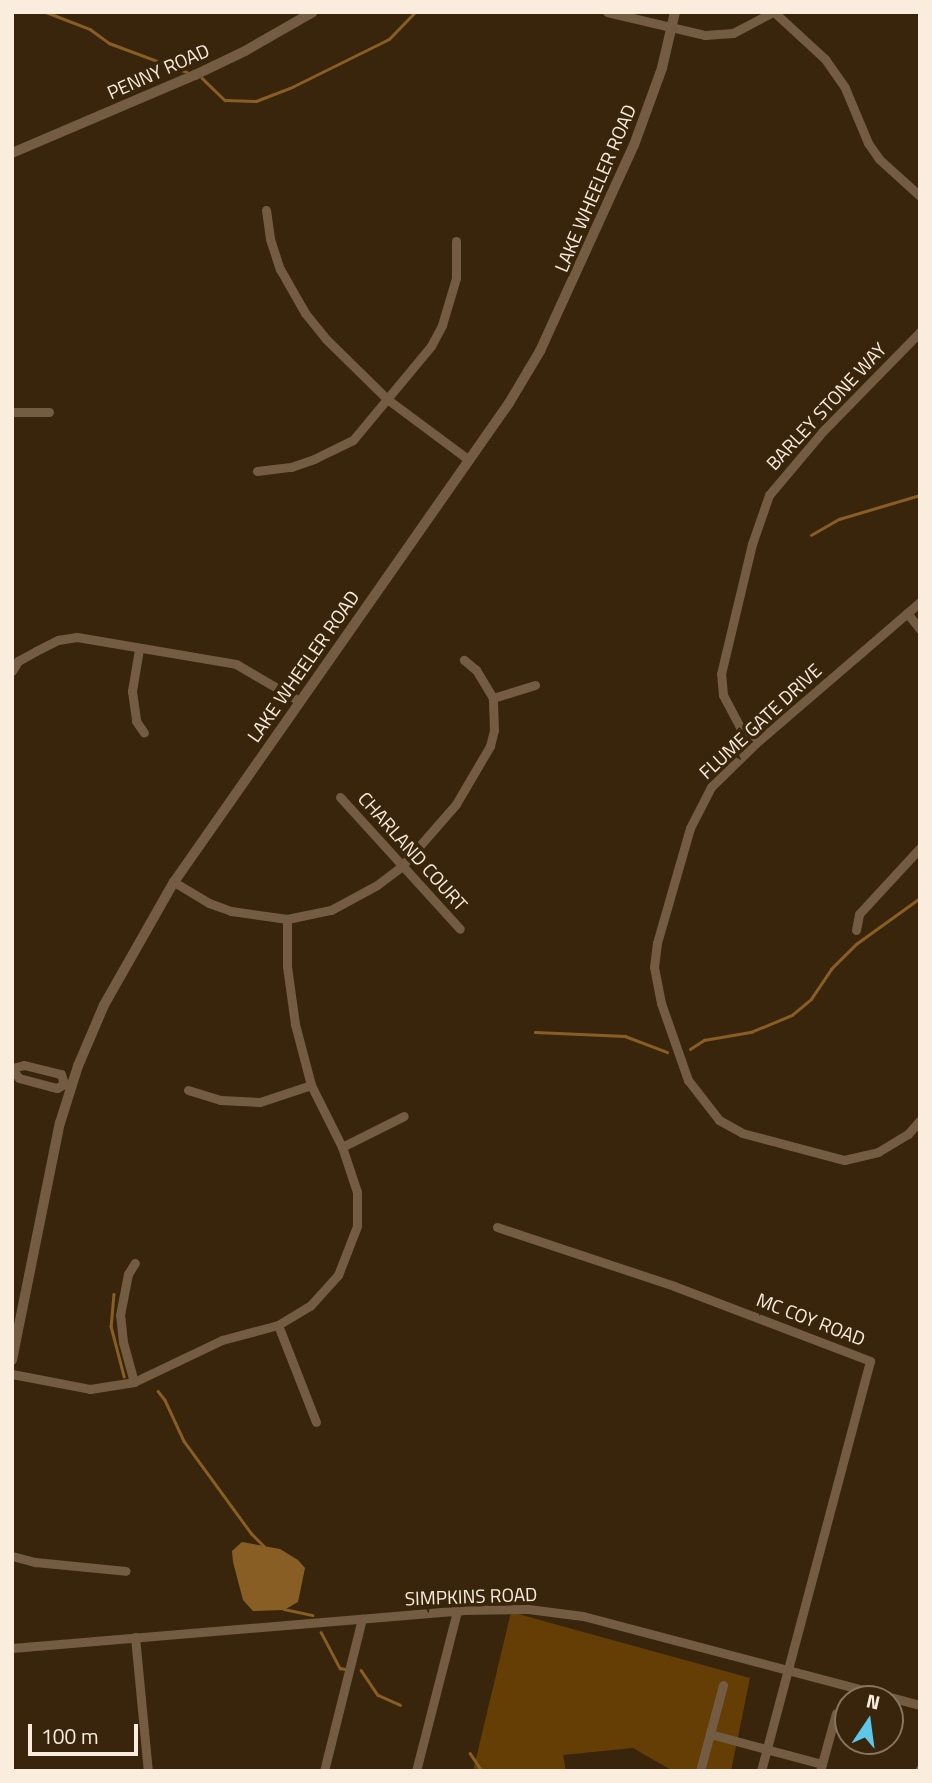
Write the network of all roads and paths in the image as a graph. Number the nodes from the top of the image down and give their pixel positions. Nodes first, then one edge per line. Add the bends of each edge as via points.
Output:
1 (313, 12) edge
2 (607, 12) edge
3 (675, 12) edge
4 (774, 12) edge
5 (671, 30) junction
6 (12, 153) edge
7 (920, 196) edge
8 (266, 210) dead end
9 (456, 241) dead end
10 (920, 332) edge
11 (387, 399) junction
12 (12, 412) edge
13 (49, 412) dead end
14 (469, 460) junction
15 (257, 471) dead end
16 (920, 602) edge
17 (907, 613) junction
18 (920, 629) edge
19 (139, 649) junction
20 (15, 658) edge
21 (464, 660) dead end
22 (12, 671) edge
23 (535, 685) dead end
24 (493, 698) junction
25 (299, 701) junction
26 (144, 733) dead end
27 (756, 743) junction
28 (340, 797) dead end
29 (920, 848) edge
30 (402, 866) junction
31 (174, 882) junction
32 (287, 919) junction
33 (460, 929) dead end
34 (856, 930) dead end
35 (12, 1068) edge
36 (68, 1085) junction
37 (311, 1085) junction
38 (188, 1090) dead end
39 (404, 1116) dead end
40 (919, 1123) edge
41 (342, 1147) junction
42 (496, 1227) dead end
43 (135, 1262) dead end
44 (278, 1325) junction
45 (12, 1360) edge
46 (12, 1374) edge
47 (134, 1382) junction
48 (316, 1422) dead end
49 (12, 1556) edge
50 (126, 1571) dead end
51 (457, 1611) junction
52 (362, 1619) junction
53 (135, 1637) junction
54 (12, 1648) edge
55 (785, 1671) junction
56 (723, 1685) dead end
57 (920, 1705) edge
58 (834, 1720) edge
59 (710, 1734) junction
60 (767, 1749) junction
61 (821, 1767) edge
62 (148, 1771) edge
63 (324, 1771) edge
64 (416, 1771) edge
65 (700, 1771) edge
66 (761, 1771) edge

1 - 6 street, PENNY ROAD via 195,75
2 - 5 street
3 - 5 street, LAKE WHEELER ROAD
4 - 5 street via 733,33
4 - 7 street via 825,58 879,159
5 - 14 street, LAKE WHEELER ROAD via 649,107 619,182 540,351
8 - 11 street via 280,269 300,304 346,360
9 - 11 street via 456,278 443,325
10 - 27 street, BARLEY STONE WAY via 822,432 769,495 752,544 721,674 723,695 740,727
11 - 14 street
11 - 15 street via 353,440 314,460
12 - 13 street
14 - 25 street, LAKE WHEELER ROAD
16 - 17 street, FLUME GATE DRIVE
17 - 18 street
17 - 27 street, FLUME GATE DRIVE
19 - 20 street via 77,637
19 - 25 street via 236,664
19 - 26 street via 132,691 136,721
20 - 22 street
21 - 24 street
23 - 24 street
24 - 30 street via 494,730 484,762 456,804
25 - 31 street, LAKE WHEELER ROAD
27 - 40 street, FLUME GATE DRIVE via 711,787 700,805 657,943 654,967 661,1003 688,1080 719,1120 742,1133 844,1160 878,1152
28 - 30 street, CHARLAND COURT
29 - 34 street via 859,914
30 - 32 street via 350,902
30 - 33 street, CHARLAND COURT
31 - 32 street via 231,911
31 - 36 street, LAKE WHEELER ROAD via 104,1005
32 - 37 street via 290,1001
35 - 36 street via 19,1078 57,1088
35 - 36 street via 24,1065 61,1074
36 - 45 street, LAKE WHEELER ROAD
37 - 38 street via 260,1102 220,1100
37 - 41 street
39 - 41 street
41 - 44 street via 357,1192 352,1244 338,1275 321,1296
42 - 55 street, MC COY ROAD via 674,1286 870,1361
43 - 47 street via 120,1315 122,1342
44 - 47 street via 222,1340
44 - 48 street
46 - 47 street via 90,1389
49 - 50 street
51 - 52 street, SIMPKINS ROAD
51 - 55 street, SIMPKINS ROAD via 528,1609 583,1616
51 - 64 street
52 - 53 street, SIMPKINS ROAD
52 - 63 street
53 - 54 street, SIMPKINS ROAD
53 - 62 street
55 - 57 street, SIMPKINS ROAD
55 - 60 street
56 - 59 street
58 - 61 street
59 - 60 street
59 - 65 street
60 - 61 street
60 - 66 street

